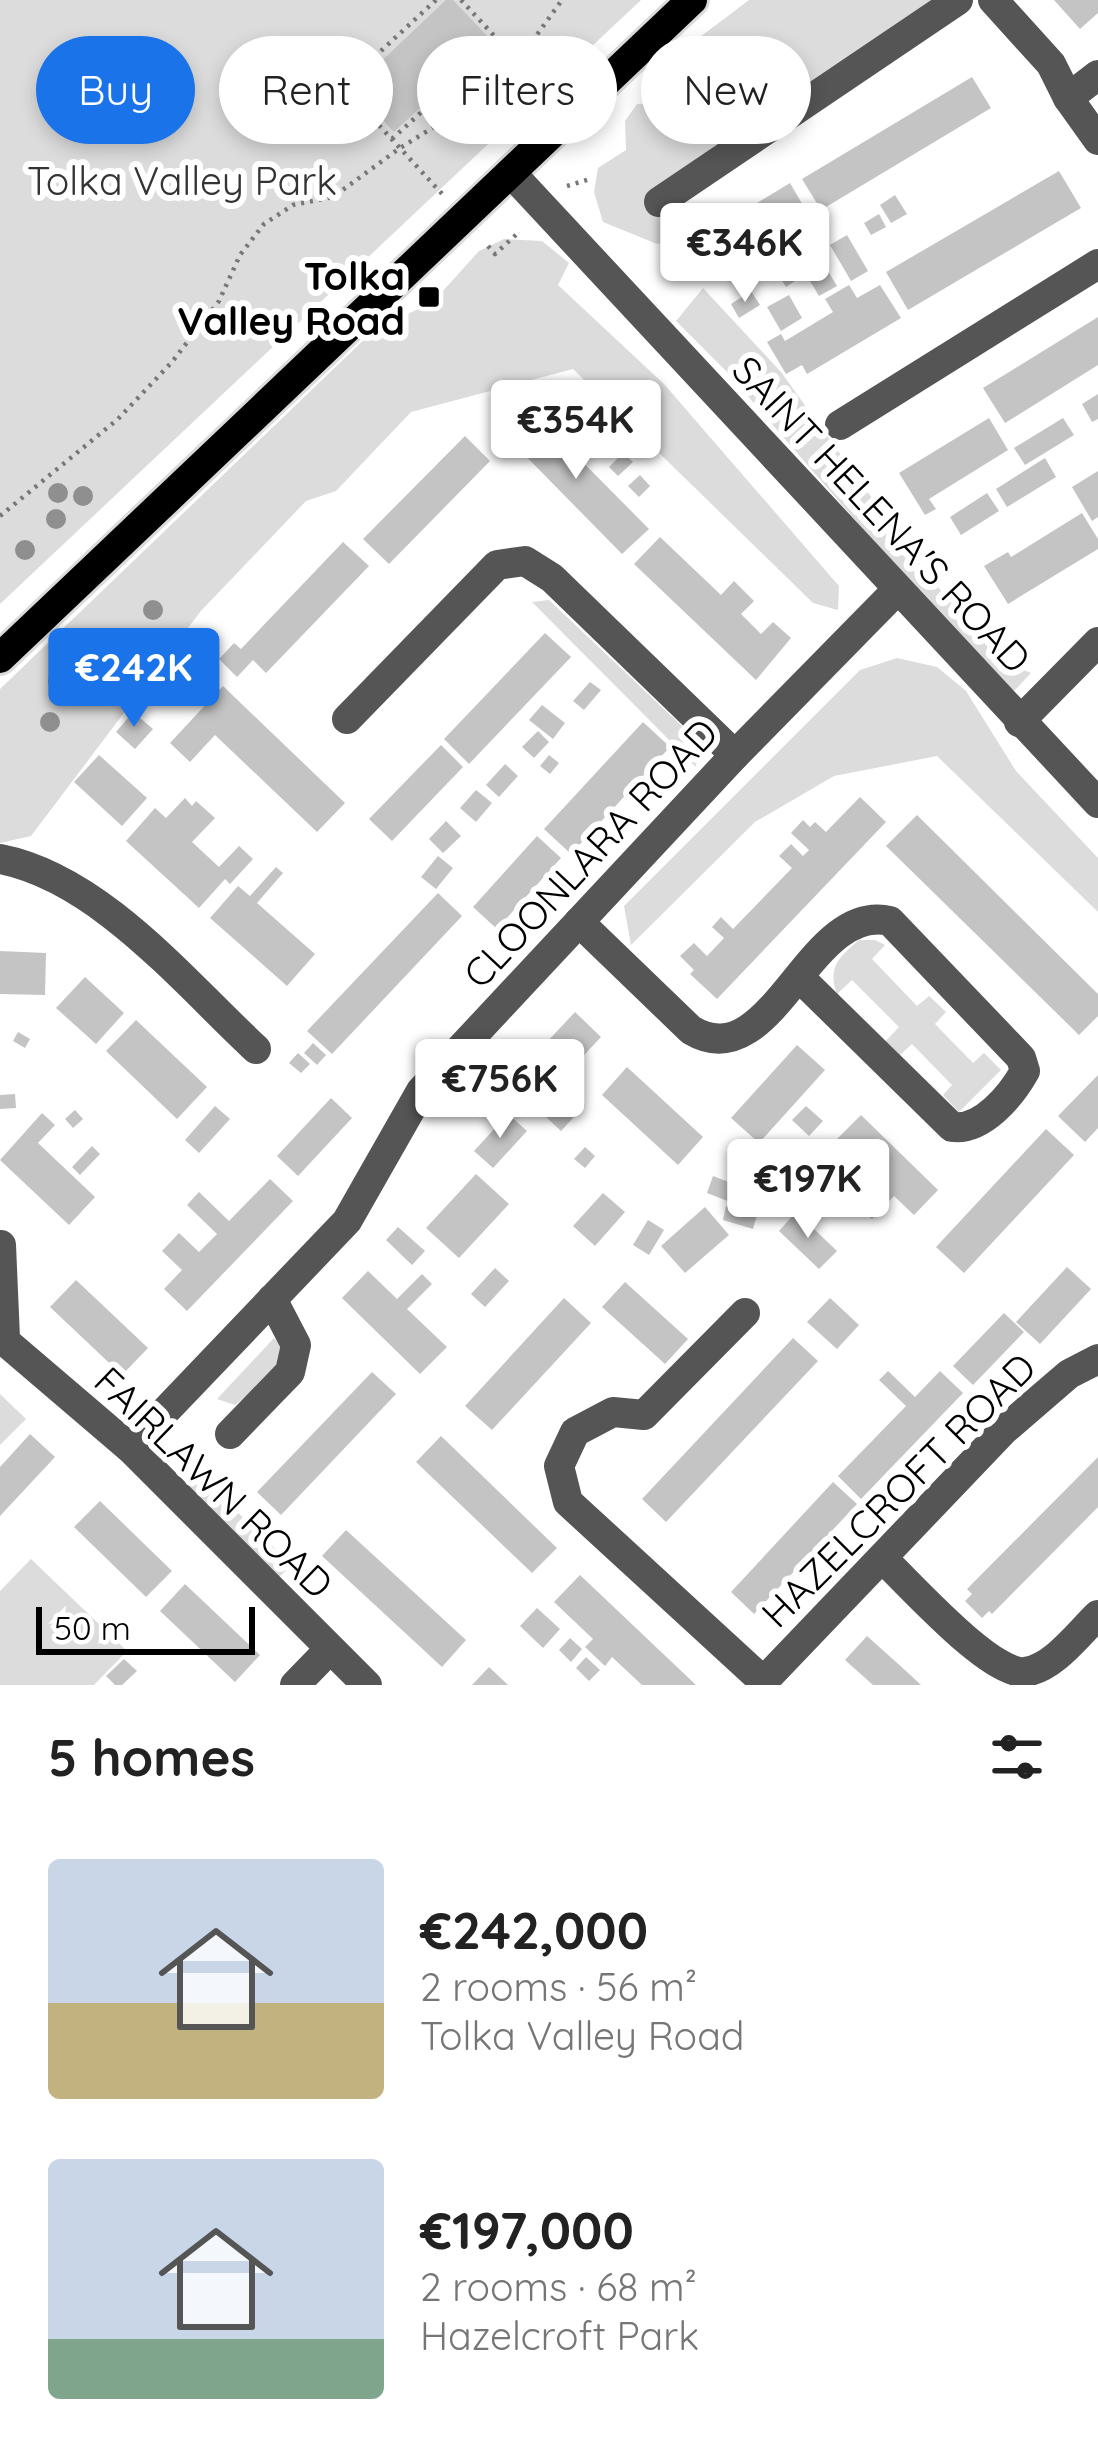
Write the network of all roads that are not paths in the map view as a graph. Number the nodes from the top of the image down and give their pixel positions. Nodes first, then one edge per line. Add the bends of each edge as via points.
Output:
1 (692, 0) edge
2 (958, 0) edge
3 (993, 0) edge
4 (1098, 75) edge
5 (1068, 98) junction
6 (1098, 140) edge
7 (511, 173) junction
8 (659, 202) dead end
9 (1098, 264) edge
10 (840, 425) dead end
11 (898, 589) junction
12 (1098, 642) edge
13 (0, 658) edge
14 (346, 718) dead end
15 (1019, 722) junction
16 (735, 754) junction
17 (1098, 803) edge
18 (0, 859) edge
19 (579, 922) junction
20 (799, 977) junction
21 (256, 1049) dead end
22 (2, 1245) edge
23 (272, 1299) junction
24 (745, 1313) dead end
25 (2, 1338) edge
26 (1098, 1359) edge
27 (230, 1434) dead end
28 (130, 1448) junction
29 (881, 1558) junction
30 (1098, 1615) edge
31 (329, 1650) junction
32 (762, 1683) edge
33 (296, 1685) edge
34 (367, 1685) edge

1 - 7 main road
2 - 8 street
3 - 5 street via 1051,64
4 - 5 street
5 - 6 street
7 - 11 street, SAINT HELENA'S ROAD
7 - 13 main road
9 - 10 street
11 - 15 street, SAINT HELENA'S ROAD
11 - 16 street, CLOONLARA ROAD
12 - 15 street
14 - 16 street via 497,565 525,561
15 - 17 street, SAINT HELENA'S ROAD
16 - 19 street, CLOONLARA ROAD
18 - 21 street via 66,880 112,914
19 - 20 street via 709,1040 742,1033
19 - 23 street, CLOONLARA ROAD via 421,1091 347,1221
20 - 20 street via 839,934 862,920 890,921 1025,1071 980,1123 952,1127
22 - 25 street, FAIRLAWN ROAD
23 - 27 street via 296,1345 290,1372
23 - 28 street, CLOONLARA ROAD
24 - 32 street via 644,1415 613,1412 575,1432 559,1466 568,1502
25 - 28 street, FAIRLAWN ROAD
26 - 29 street, HAZELCROFT ROAD via 1004,1430
28 - 31 street, FAIRLAWN ROAD
29 - 30 street via 993,1664 1024,1672 1052,1660
29 - 32 street, HAZELCROFT ROAD
31 - 33 street
31 - 34 street, FAIRLAWN ROAD

